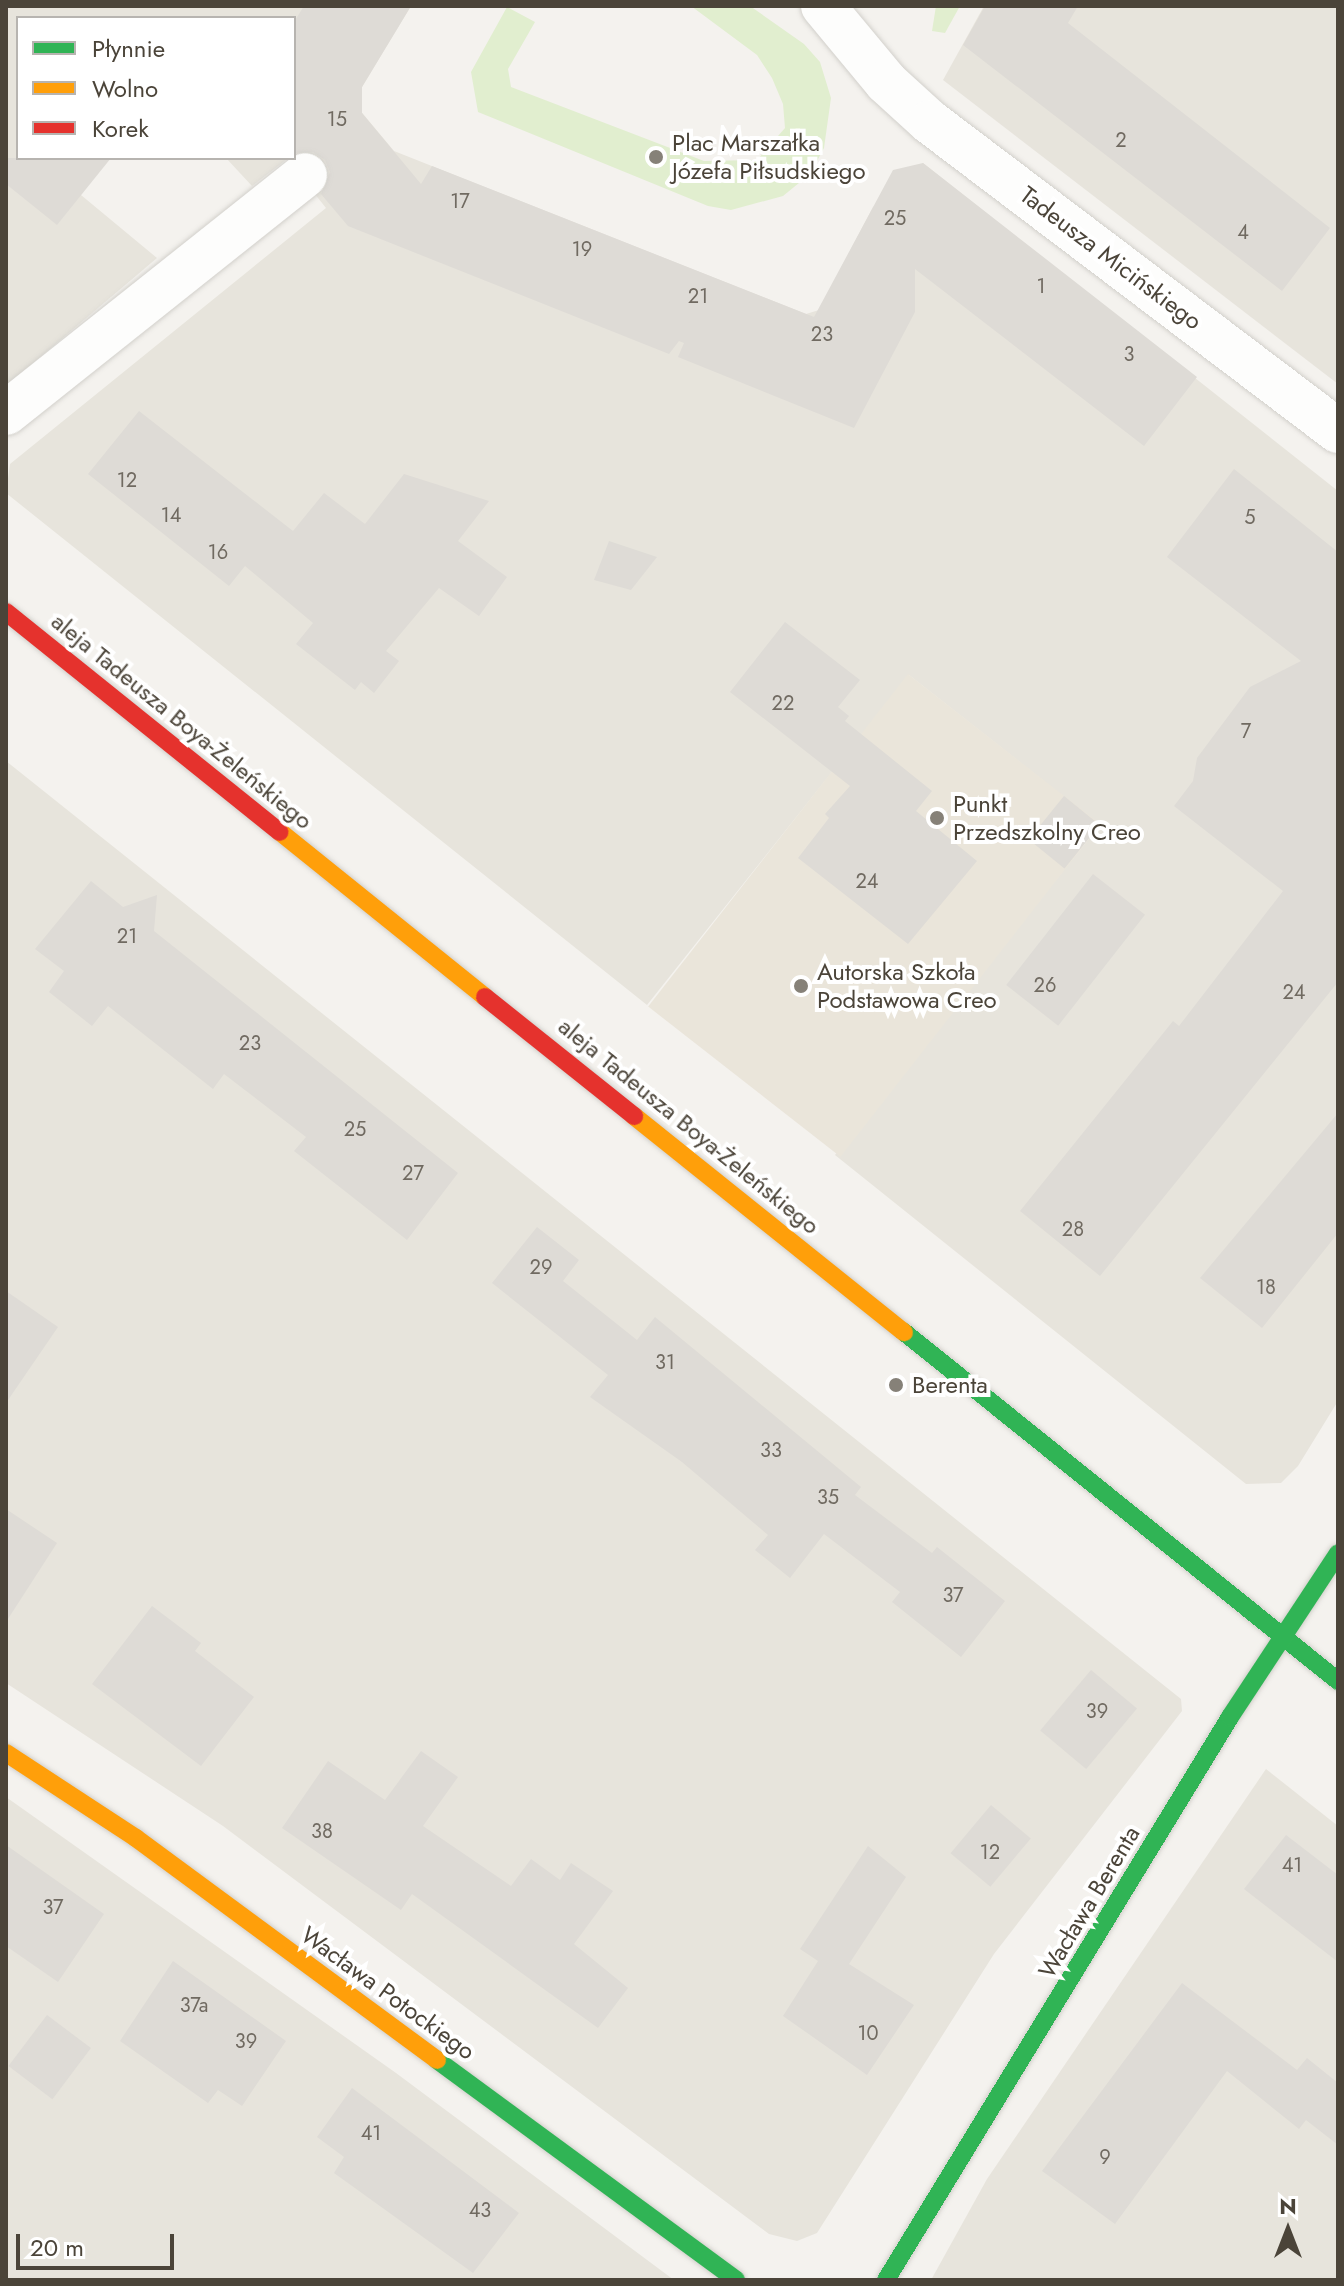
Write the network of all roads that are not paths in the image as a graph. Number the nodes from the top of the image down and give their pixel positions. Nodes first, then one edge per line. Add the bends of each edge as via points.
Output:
1 (823, 6) edge
2 (305, 175) dead end
3 (6, 413) edge
4 (1338, 431) edge
5 (6, 612) edge
6 (1338, 1553) edge
7 (1283, 1637) junction
8 (1338, 1681) edge
9 (6, 1753) edge
10 (736, 2280) edge
11 (886, 2280) edge

1 - 4 street, Tadeusza Micińskiego via 886,82 930,122
2 - 3 street
5 - 7 street, aleja Tadeusza Boya-Żeleńskiego
6 - 7 street, Wacława Berenta
7 - 8 street, aleja Tadeusza Boya-Żeleńskiego
7 - 11 street, Wacława Berenta
9 - 10 street, Wacława Potockiego via 136,1838

